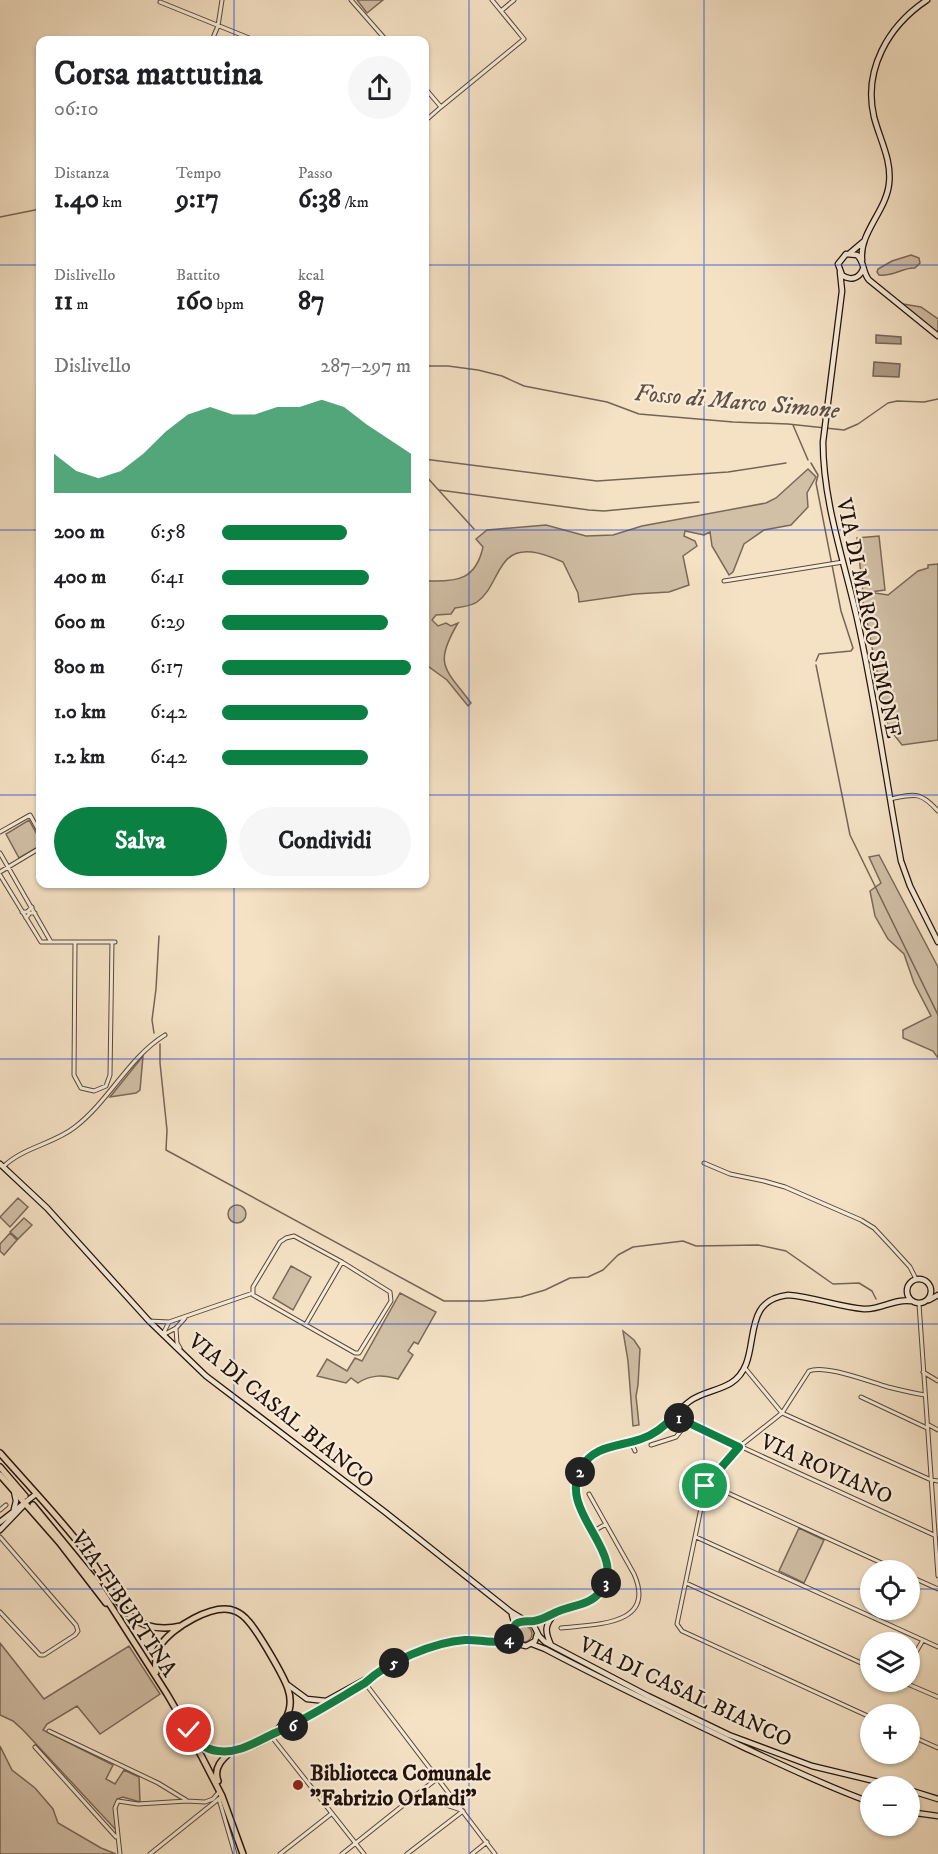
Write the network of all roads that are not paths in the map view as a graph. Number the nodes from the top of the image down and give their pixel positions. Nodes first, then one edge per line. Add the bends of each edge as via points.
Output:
1 (222, 0) edge
2 (351, 0) edge
3 (492, 0) edge
4 (514, 0) edge
5 (927, 0) edge
6 (160, 2) dead end
7 (501, 11) junction
8 (218, 26) junction
9 (214, 36) edge
10 (244, 36) edge
11 (382, 36) edge
12 (429, 93) edge
13 (441, 106) junction
14 (429, 118) edge
15 (866, 237) junction
16 (850, 253) junction
17 (862, 260) junction
18 (863, 269) junction
19 (840, 272) junction
20 (858, 277) junction
21 (850, 279) junction
22 (869, 280) junction
23 (842, 291) junction
24 (938, 336) edge
25 (843, 562) junction
26 (724, 581) dead end
27 (890, 799) junction
28 (938, 811) edge
29 (36, 825) edge
30 (0, 832) edge
31 (36, 850) edge
32 (0, 853) edge
33 (8, 867) junction
34 (0, 873) edge
35 (32, 908) junction
36 (22, 912) junction
37 (35, 913) junction
38 (26, 918) junction
39 (51, 942) junction
40 (938, 942) edge
41 (75, 943) junction
42 (165, 1035) dead end
43 (704, 1163) dead end
44 (2, 1166) edge
45 (342, 1262) junction
46 (916, 1279) junction
47 (931, 1287) junction
48 (938, 1289) edge
49 (907, 1290) junction
50 (253, 1293) junction
51 (938, 1295) edge
52 (911, 1301) junction
53 (897, 1302) junction
54 (926, 1302) junction
55 (919, 1304) junction
56 (189, 1315) junction
57 (149, 1320) junction
58 (169, 1322) junction
59 (306, 1324) junction
60 (176, 1328) junction
61 (163, 1335) junction
62 (184, 1355) junction
63 (745, 1368) junction
64 (923, 1372) junction
65 (938, 1381) edge
66 (925, 1395) junction
67 (861, 1397) dead end
68 (782, 1413) junction
69 (674, 1416) junction
70 (687, 1423) junction
71 (927, 1426) junction
72 (938, 1430) edge
73 (631, 1442) junction
74 (651, 1444) dead end
75 (739, 1447) junction
76 (635, 1451) dead end
77 (0, 1453) edge
78 (0, 1467) edge
79 (0, 1475) edge
80 (931, 1480) junction
81 (937, 1481) edge
82 (706, 1483) junction
83 (14, 1491) junction
84 (36, 1494) junction
85 (590, 1494) dead end
86 (25, 1496) dead end
87 (25, 1504) junction
88 (6, 1505) dead end
89 (33, 1505) dead end
90 (0, 1510) edge
91 (14, 1513) junction
92 (34, 1514) junction
93 (0, 1522) edge
94 (607, 1524) junction
95 (0, 1530) edge
96 (592, 1532) junction
97 (934, 1535) junction
98 (0, 1537) edge
99 (696, 1537) junction
100 (875, 1560) edge
101 (938, 1576) edge
102 (920, 1581) edge
103 (686, 1583) junction
104 (938, 1589) edge
105 (561, 1610) junction
106 (0, 1612) edge
107 (511, 1612) junction
108 (116, 1613) junction
109 (548, 1616) junction
110 (527, 1621) junction
111 (186, 1624) junction
112 (514, 1628) junction
113 (561, 1628) dead end
114 (537, 1631) junction
115 (512, 1634) junction
116 (923, 1640) junction
117 (499, 1642) junction
118 (532, 1644) junction
119 (519, 1645) junction
120 (920, 1645) edge
121 (551, 1646) junction
122 (938, 1647) edge
123 (860, 1661) edge
124 (371, 1677) junction
125 (158, 1678) junction
126 (285, 1682) junction
127 (365, 1683) junction
128 (920, 1689) edge
129 (938, 1697) edge
130 (860, 1712) edge
131 (189, 1730) junction
132 (49, 1731) dead end
133 (273, 1735) junction
134 (920, 1740) edge
135 (35, 1747) dead end
136 (938, 1748) edge
137 (236, 1750) junction
138 (438, 1778) junction
139 (860, 1778) edge
140 (920, 1793) edge
141 (220, 1794) junction
142 (416, 1795) junction
143 (938, 1798) edge
144 (860, 1799) edge
145 (187, 1801) junction
146 (463, 1810) junction
147 (332, 1814) junction
148 (920, 1814) edge
149 (938, 1816) edge
150 (236, 1830) junction
151 (117, 1838) junction
152 (487, 1842) junction
153 (356, 1844) junction
154 (120, 1854) edge
155 (150, 1854) edge
156 (235, 1854) edge
157 (243, 1854) edge
158 (280, 1854) edge
159 (342, 1854) edge
160 (364, 1854) edge
161 (407, 1854) edge
162 (472, 1854) edge
163 (495, 1854) edge

1 - 8 street
2 - 11 street
3 - 7 street
4 - 7 street
5 - 15 street via 898,24 872,75 872,106 890,175 887,194
6 - 8 street
7 - 13 street via 524,39
8 - 9 street
8 - 10 street
12 - 13 street
13 - 14 street
15 - 16 street
15 - 17 street
16 - 17 street
16 - 19 street via 840,260
17 - 18 street
18 - 20 street
18 - 22 street
19 - 21 street
19 - 23 street, VIA DI MARCO SIMONE
20 - 21 street
20 - 22 street
21 - 23 street, VIA DI MARCO SIMONE
22 - 24 street
23 - 25 street, VIA DI MARCO SIMONE via 824,434 824,466
25 - 26 street
25 - 27 street, VIA DI MARCO SIMONE
27 - 28 street via 920,795
27 - 40 street, VIA DI MARCO SIMONE via 903,869
29 - 30 street via 30,814
31 - 33 street
32 - 33 street
33 - 34 street
33 - 35 street
34 - 36 street
35 - 36 street
35 - 37 street
36 - 38 street
37 - 38 street
37 - 39 street
38 - 39 street via 39,940
39 - 41 street
41 - 41 street via 113,942 110,1075 106,1086 94,1091 81,1088 74,1075
42 - 44 street via 144,1049 100,1104 74,1128
43 - 46 street via 732,1175 782,1186 861,1220 889,1244
44 - 57 street, VIA DI CASAL BIANCO
45 - 50 street via 300,1237 286,1238 280,1242
45 - 59 street
45 - 59 street via 389,1290 392,1296 388,1305 358,1353
46 - 47 street
46 - 49 street
47 - 48 street
47 - 54 street
49 - 52 street
49 - 53 street
50 - 56 street
50 - 59 street
51 - 54 street
52 - 53 street
52 - 55 street
53 - 63 street via 864,1309 796,1296 776,1298 761,1308 756,1318
54 - 55 street
55 - 64 street
56 - 58 street
56 - 60 street
57 - 58 street
57 - 61 street, VIA DI CASAL BIANCO
58 - 61 street
60 - 61 street
60 - 62 street via 177,1343
61 - 62 street, VIA DI CASAL BIANCO
62 - 107 street, VIA DI CASAL BIANCO
63 - 68 street
63 - 69 street via 730,1383 695,1397
64 - 65 street
64 - 66 street
66 - 68 street via 813,1369
66 - 71 street
67 - 71 street
68 - 75 street
68 - 80 street
69 - 70 street, VIA ROVIANO
69 - 73 street via 654,1434
70 - 74 street via 676,1437
70 - 75 street, VIA ROVIANO
71 - 72 street
71 - 80 street
73 - 76 street
73 - 96 street via 599,1450 579,1473 577,1503
75 - 82 street
75 - 97 street, VIA ROVIANO
77 - 84 main road, VIA TIBURTINA
78 - 86 main road
79 - 83 main road
80 - 81 street
80 - 97 street
82 - 99 street
82 - 100 street
83 - 87 main road
83 - 91 street
84 - 87 street
84 - 111 main road, VIA TIBURTINA via 84,1550 126,1612 152,1628
85 - 94 street
87 - 91 street
87 - 92 main road
88 - 90 street
89 - 108 main road, VIA TIBURTINA via 80,1560
91 - 92 street
91 - 93 street
91 - 95 street
92 - 108 main road
94 - 96 street
94 - 113 street via 636,1578 637,1603 617,1620
96 - 105 street via 606,1560 606,1583 596,1597
97 - 101 street
98 - 106 street via 78,1631 40,1655
99 - 103 street
99 - 116 street
102 - 104 street
103 - 123 street
103 - 130 street via 677,1624 680,1629
105 - 109 street
105 - 121 street via 546,1626
107 - 110 street, VIA DI CASAL BIANCO
107 - 112 street
108 - 125 main road, VIA TIBURTINA
109 - 110 street
109 - 114 street
110 - 112 street
110 - 114 street
111 - 125 main road via 159,1648 155,1666
111 - 126 main road via 220,1608 242,1615 252,1625
112 - 115 street
114 - 118 street
114 - 121 street, VIA DI CASAL BIANCO
115 - 117 street
115 - 119 street
116 - 120 street
116 - 122 street
117 - 119 street
117 - 124 street via 467,1640 442,1644 406,1657
118 - 119 street
118 - 144 street, VIA DI CASAL BIANCO via 653,1705
121 - 139 street, VIA DI CASAL BIANCO via 763,1749
124 - 126 street via 319,1701 302,1697
124 - 127 street
125 - 131 main road, VIA TIBURTINA
126 - 133 main road via 290,1710
127 - 133 street
127 - 138 street
128 - 129 street
131 - 137 main road via 211,1750
131 - 141 main road, VIA TIBURTINA
132 - 145 street
133 - 137 main road
133 - 147 street
134 - 136 street
135 - 151 street
137 - 150 main road via 220,1763 216,1774
138 - 142 street
138 - 146 street
140 - 143 street
141 - 145 street via 208,1802
141 - 150 main road, VIA TIBURTINA
141 - 155 street
141 - 156 street
142 - 146 street
142 - 153 street
145 - 151 street via 118,1801
146 - 152 street
146 - 161 street
147 - 153 street
147 - 158 street
148 - 149 street
150 - 157 main road, VIA TIBURTINA
151 - 154 street
152 - 162 street
152 - 163 street
153 - 159 street
153 - 160 street

